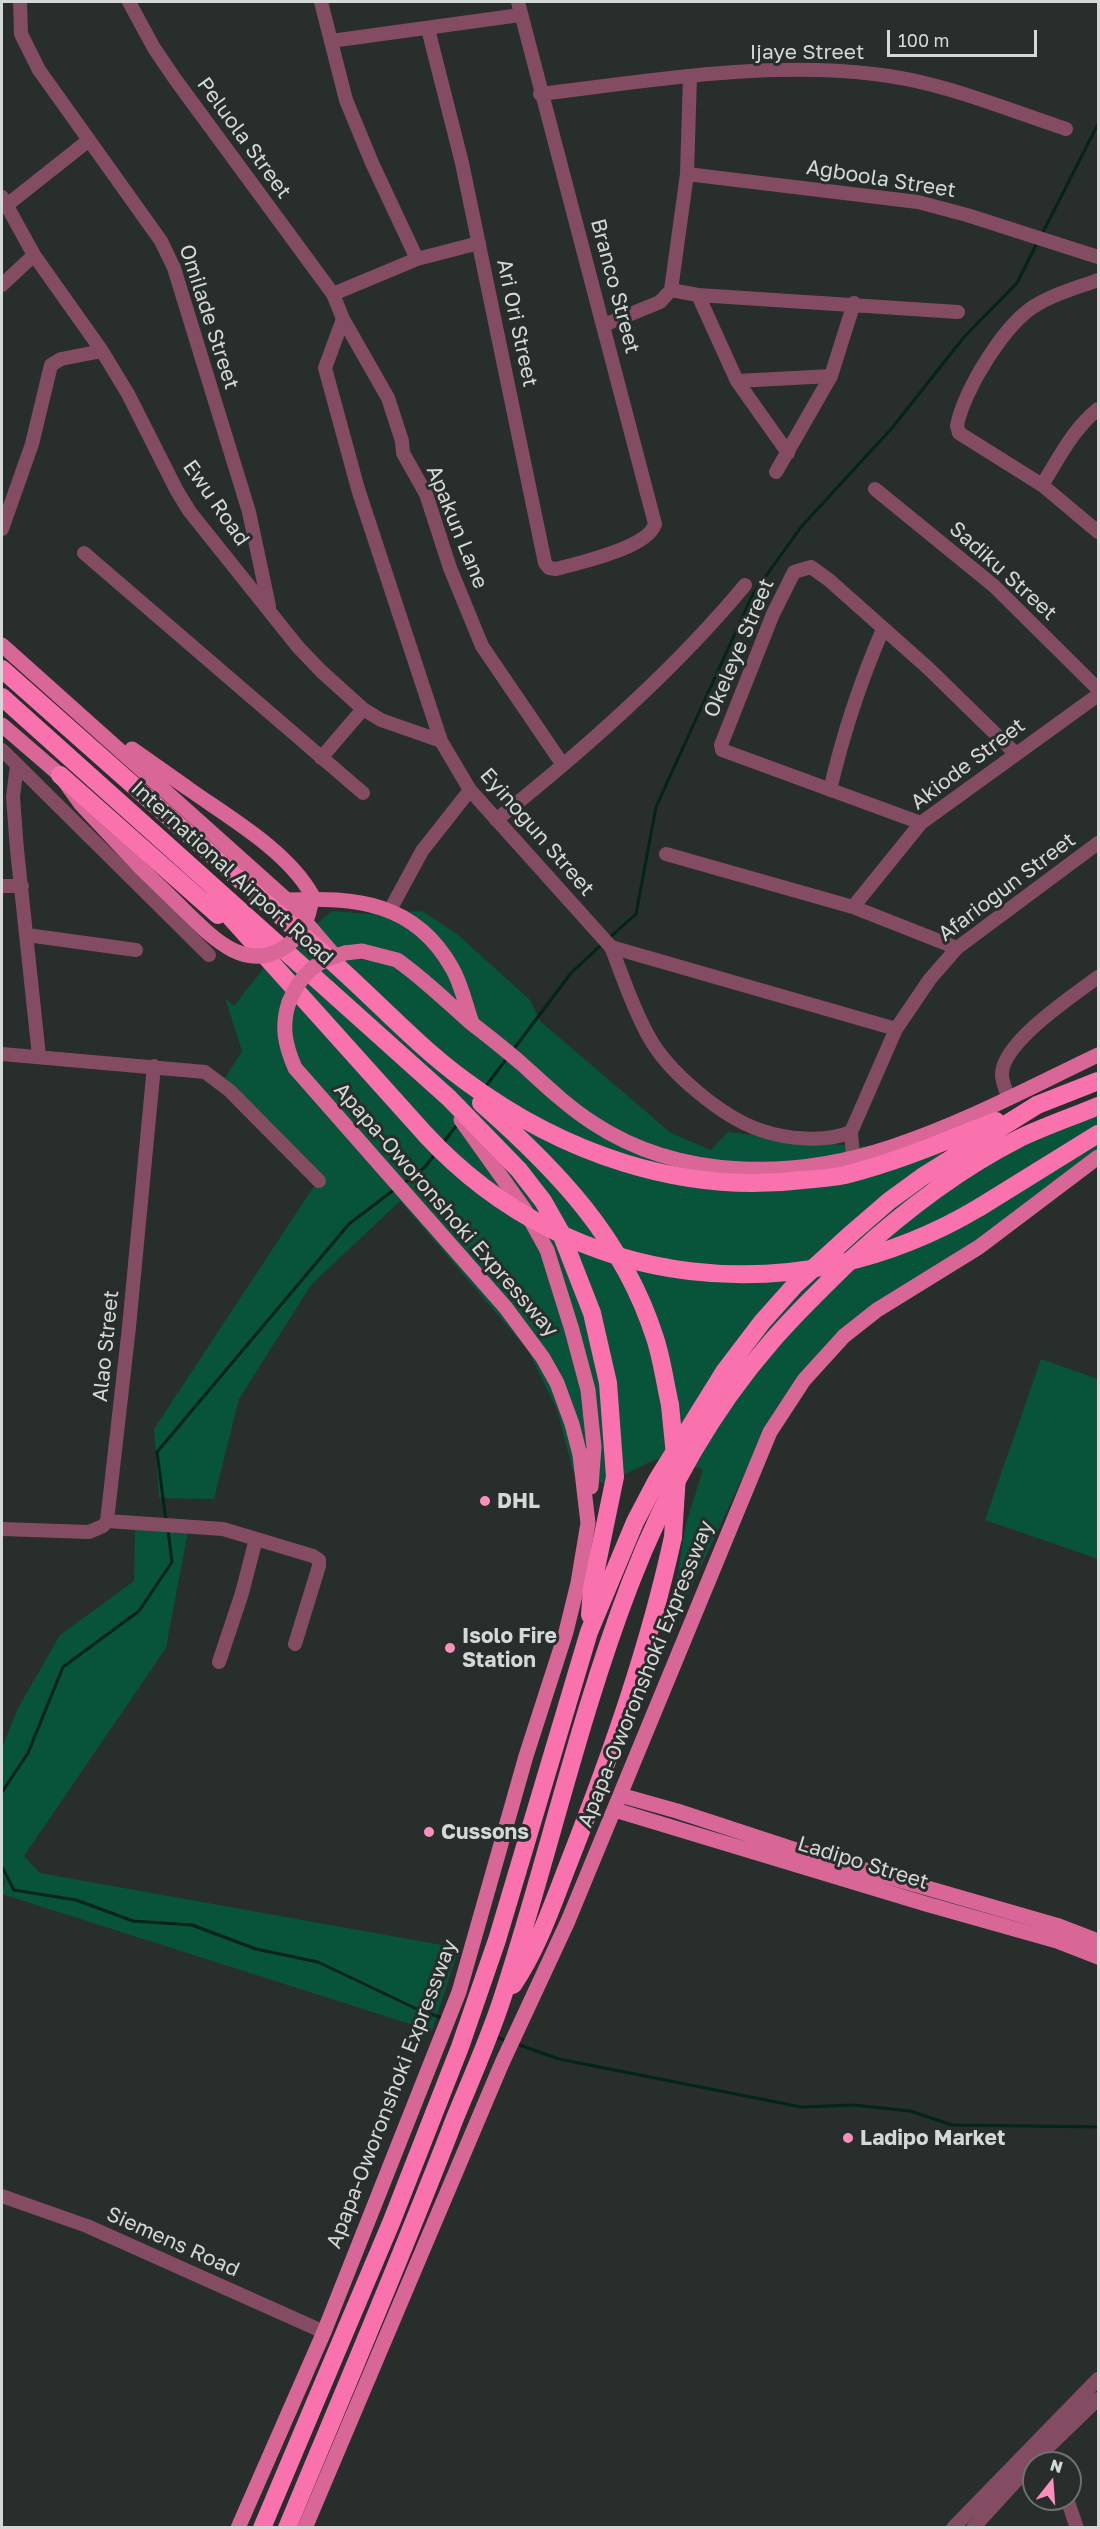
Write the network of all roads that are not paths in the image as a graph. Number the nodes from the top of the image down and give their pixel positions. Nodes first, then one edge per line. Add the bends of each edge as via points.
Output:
1 (20, 2) edge
2 (129, 2) edge
3 (321, 2) edge
4 (519, 8) edge
5 (428, 29) junction
6 (331, 41) junction
7 (690, 76) junction
8 (540, 94) junction
9 (1066, 129) dead end
10 (89, 140) junction
11 (687, 174) junction
12 (4, 201) edge
13 (479, 243) junction
14 (34, 255) junction
15 (1098, 257) edge
16 (417, 259) junction
17 (1098, 280) edge
18 (2, 285) edge
19 (671, 290) junction
20 (333, 294) junction
21 (698, 295) junction
22 (854, 303) junction
23 (958, 312) dead end
24 (343, 319) junction
25 (604, 325) junction
26 (102, 351) junction
27 (831, 376) junction
28 (737, 381) junction
29 (1098, 409) edge
30 (788, 453) junction
31 (776, 472) dead end
32 (1042, 485) junction
33 (875, 489) dead end
34 (2, 529) edge
35 (1098, 532) edge
36 (84, 553) dead end
37 (607, 556) joint
38 (745, 585) dead end
39 (270, 611) junction
40 (883, 629) junction
41 (2, 645) edge
42 (2, 669) edge
43 (1098, 689) edge
44 (1098, 695) edge
45 (2, 697) edge
46 (73, 707) junction
47 (363, 709) junction
48 (2, 725) edge
49 (441, 741) junction
50 (2, 750) edge
51 (1015, 753) junction
52 (321, 758) junction
53 (17, 765) junction
54 (563, 765) junction
55 (60, 775) junction
56 (470, 790) junction
57 (830, 790) junction
58 (363, 793) dead end
59 (114, 799) junction
60 (496, 820) junction
61 (921, 823) junction
62 (166, 843) junction
63 (1098, 843) edge
64 (666, 854) dead end
65 (2, 886) edge
66 (22, 886) junction
67 (287, 900) junction
68 (853, 907) junction
69 (390, 910) junction
70 (27, 934) junction
71 (612, 947) junction
72 (256, 948) junction
73 (957, 948) junction
74 (136, 950) dead end
75 (209, 955) dead end
76 (1098, 977) edge
77 (360, 985) junction
78 (472, 1023) junction
79 (896, 1029) junction
80 (2, 1054) edge
81 (1098, 1055) edge
82 (39, 1056) junction
83 (154, 1066) junction
84 (1098, 1081) edge
85 (455, 1091) junction
86 (1008, 1097) junction
87 (490, 1104) junction
88 (1036, 1105) junction
89 (1098, 1106) edge
90 (472, 1126) junction
91 (851, 1132) junction
92 (1098, 1134) edge
93 (854, 1157) junction
94 (1098, 1157) edge
95 (319, 1180) dead end
96 (108, 1521) junction
97 (588, 1522) junction
98 (2, 1529) edge
99 (256, 1539) junction
100 (589, 1632) junction
101 (295, 1644) dead end
102 (219, 1662) dead end
103 (620, 1795) junction
104 (615, 1810) junction
105 (1098, 1941) edge
106 (1098, 1957) edge
107 (501, 2004) junction
108 (2, 2196) edge
109 (324, 2332) junction
110 (1098, 2379) edge
111 (1098, 2399) edge
112 (1049, 2451) edge
113 (1022, 2479) edge
114 (1071, 2511) edge
115 (238, 2528) edge
116 (262, 2528) edge
117 (287, 2528) edge
118 (305, 2528) edge
119 (953, 2528) edge
120 (973, 2528) edge
121 (1077, 2528) edge

1 - 10 street, Omilade Street via 21,34 27,49
2 - 20 street, Peluola Street via 175,79
3 - 6 street
4 - 5 street
4 - 8 street, Branco Street
5 - 6 street
5 - 13 street, Ari Ori Street
6 - 16 street via 346,100
7 - 8 street, Ijaye Street
7 - 9 street, Ijaye Street via 791,69 875,74 935,86
7 - 11 street
8 - 25 street, Branco Street
10 - 12 street
10 - 39 street, Omilade Street via 162,241 174,268 249,512
11 - 15 street, Agboola Street via 918,202
11 - 19 street
12 - 14 street, Ewu Road
13 - 16 street
13 - 37 street, Ari Ori Street via 545,563 556,569
14 - 18 street
14 - 26 street, Ewu Road
16 - 20 street
17 - 32 street via 1039,303 1008,329 984,362 958,420 959,433
19 - 21 street
19 - 25 street via 660,302
20 - 24 street, Apakun Lane
21 - 22 street
21 - 28 street
22 - 23 street
22 - 27 street
24 - 49 street, Eyinogun Street via 325,368 358,489
24 - 54 street, Apakun Lane via 388,398 403,453 426,494 450,568 482,646
25 - 37 street, Branco Street via 655,524 651,533
26 - 34 street via 61,359 51,365 32,444
26 - 39 street, Ewu Road via 190,512
27 - 28 street
27 - 30 street
28 - 30 street
29 - 32 street via 1073,435
30 - 31 street
32 - 35 street
33 - 43 street, Sadiku Street via 994,586
36 - 52 street
38 - 54 street via 693,644
39 - 47 street, Ewu Road via 321,671
40 - 51 street, Okeleye Street
40 - 57 street via 844,732
40 - 57 street, Okeleye Street via 811,567 794,572 773,614 721,745 726,752
41 - 46 main road, International Airport Road
42 - 77 highway, International Airport Road
44 - 51 street, Akiode Street
45 - 59 highway, International Airport Road
46 - 55 main road, bridge via 286,861 312,895 306,924 292,944 275,954 252,957 214,940 80,803
46 - 67 main road, International Airport Road
47 - 49 street, Ewu Road via 381,720
47 - 52 street
48 - 55 main road
49 - 56 street, Eyinogun Street
50 - 53 street
51 - 61 street, Akiode Street
52 - 58 street
53 - 66 street via 13,798
53 - 75 street
54 - 60 street
55 - 59 highway
55 - 72 highway
56 - 60 street, Eyinogun Street
56 - 69 street via 422,851
57 - 61 street, Okeleye Street
59 - 62 highway, International Airport Road
60 - 71 street, Eyinogun Street
61 - 68 street, Akiode Street
62 - 72 highway
62 - 85 highway, International Airport Road via 432,1082
63 - 73 street, Afariogun Street
64 - 68 street
65 - 66 street
66 - 70 street
67 - 69 main road via 329,900
67 - 77 main road, International Airport Road
68 - 73 street
69 - 78 main road via 431,937 453,969
70 - 74 street
70 - 82 street
71 - 79 street, Eyinogun Street
71 - 91 street via 649,1038 671,1067 709,1100 761,1131 799,1137
72 - 92 highway, bridge via 448,1159 479,1185 557,1233 630,1259 698,1272 767,1275 846,1263 921,1239
73 - 79 street, Afariogun Street
76 - 86 street via 1037,1023 1005,1060 1002,1075
77 - 85 highway, International Airport Road via 444,1065
78 - 93 main road, Apapa-Oworonshoki Expressway via 559,1097 631,1145 675,1160 718,1168 759,1169
78 - 97 main road, Apapa-Oworonshoki Expressway, bridge via 397,960 362,951 328,957 312,967 297,983 283,1028 296,1068 506,1308 543,1358 572,1424
79 - 91 street, Afariogun Street
80 - 82 street
81 - 86 main road, Apapa-Oworonshoki Expressway
82 - 83 street
83 - 95 street via 194,1070 215,1077
83 - 96 street, Alao Street
84 - 88 highway, Apapa-Oworonshoki Expressway
85 - 87 highway
85 - 90 highway
86 - 93 main road, Apapa-Oworonshoki Expressway via 891,1147
87 - 88 highway via 595,1154 646,1171 714,1182 774,1184 842,1176 935,1146
87 - 107 highway, bridge via 571,1189 602,1230 637,1290 656,1339 670,1405 677,1474 673,1537 634,1684 548,1916 520,1975
88 - 100 highway, Apapa-Oworonshoki Expressway via 889,1201 795,1286 762,1322 724,1372 657,1480
89 - 107 highway, Apapa-Oworonshoki Expressway via 1005,1146 896,1220 822,1288 769,1344 731,1392 690,1458 630,1585 558,1807
90 - 97 main road via 547,1250 572,1330 588,1390 594,1447
90 - 100 highway via 519,1170 543,1201 560,1231 592,1313 608,1383 615,1477 592,1588
91 - 93 street
94 - 103 main road, Apapa-Oworonshoki Expressway via 979,1247 878,1310 844,1336 804,1380 780,1413 758,1457
96 - 98 street via 89,1532
96 - 99 street via 223,1529
97 - 109 main road, Apapa-Oworonshoki Expressway via 566,1632 526,1756 459,1992
99 - 101 street via 319,1560
99 - 102 street
100 - 116 highway, Apapa-Oworonshoki Expressway via 460,2047 391,2223
103 - 104 main road, Apapa-Oworonshoki Expressway
103 - 105 main road, Ladipo Street
104 - 106 main road, Ladipo Street via 1057,1941
104 - 118 main road, Apapa-Oworonshoki Expressway via 502,2063
107 - 117 highway, Apapa-Oworonshoki Expressway
108 - 109 street, Siemens Road via 87,2226
109 - 115 main road, Apapa-Oworonshoki Expressway
110 - 119 street
111 - 112 street
113 - 120 street
114 - 121 street

